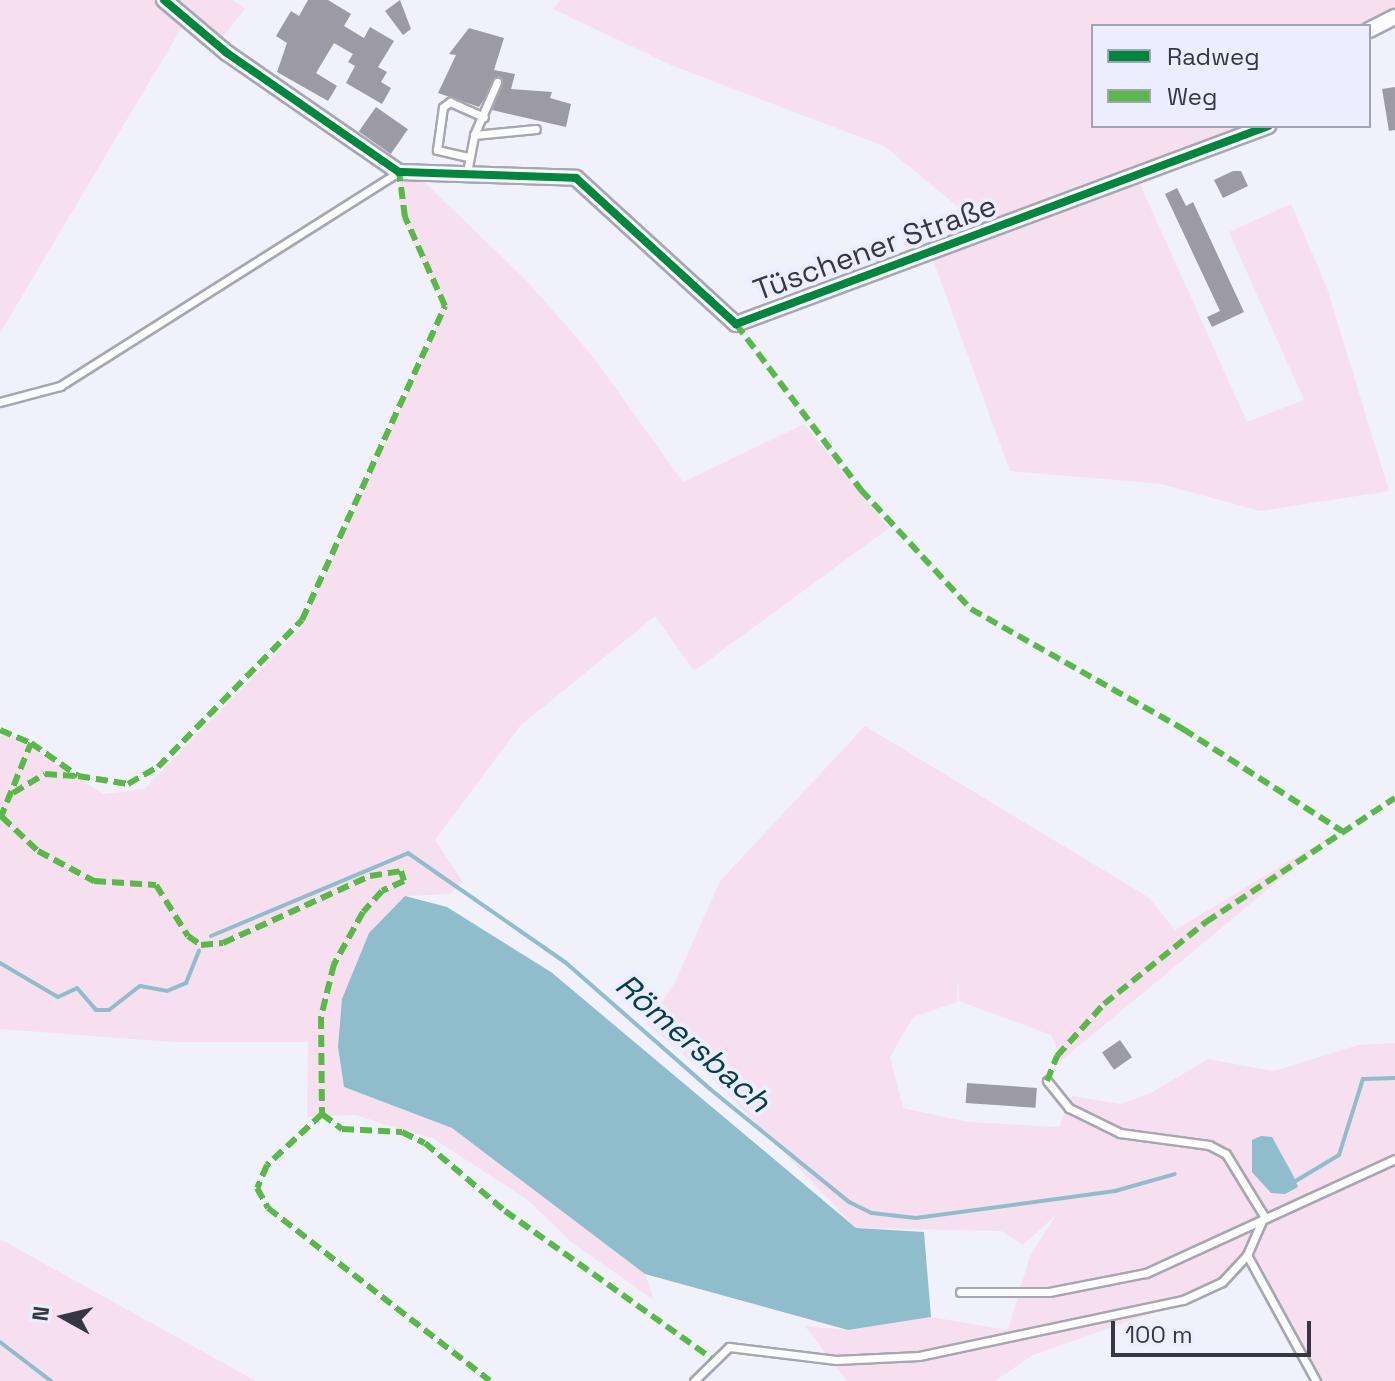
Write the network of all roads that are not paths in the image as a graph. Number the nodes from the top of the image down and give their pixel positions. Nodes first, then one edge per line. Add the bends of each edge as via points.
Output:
1 (164, 0) edge
2 (1395, 17) edge
3 (1371, 29) edge
4 (497, 82) dead end
5 (484, 117) junction
6 (1263, 128) edge
7 (536, 129) dead end
8 (474, 135) junction
9 (467, 164) junction
10 (399, 172) junction
11 (0, 402) edge
12 (1047, 1081) dead end
13 (1395, 1159) edge
14 (1264, 1216) junction
15 (1247, 1255) junction
16 (960, 1292) dead end
17 (694, 1381) edge
18 (1316, 1381) edge

1 - 10 street via 227,53
2 - 3 street
4 - 5 lane
5 - 8 lane
5 - 9 lane via 450,102 443,107 437,150
6 - 9 street, Tüschener Straße via 736,324 576,178
7 - 8 lane
8 - 9 lane
9 - 10 street, Tüschener Straße
10 - 11 lane via 60,386
12 - 14 lane via 1069,1108 1120,1133 1218,1149
13 - 14 lane
14 - 15 lane
14 - 16 lane via 1250,1228 1146,1273 1049,1292
15 - 17 lane via 1202,1294 1029,1336 861,1361 729,1347
15 - 18 lane

